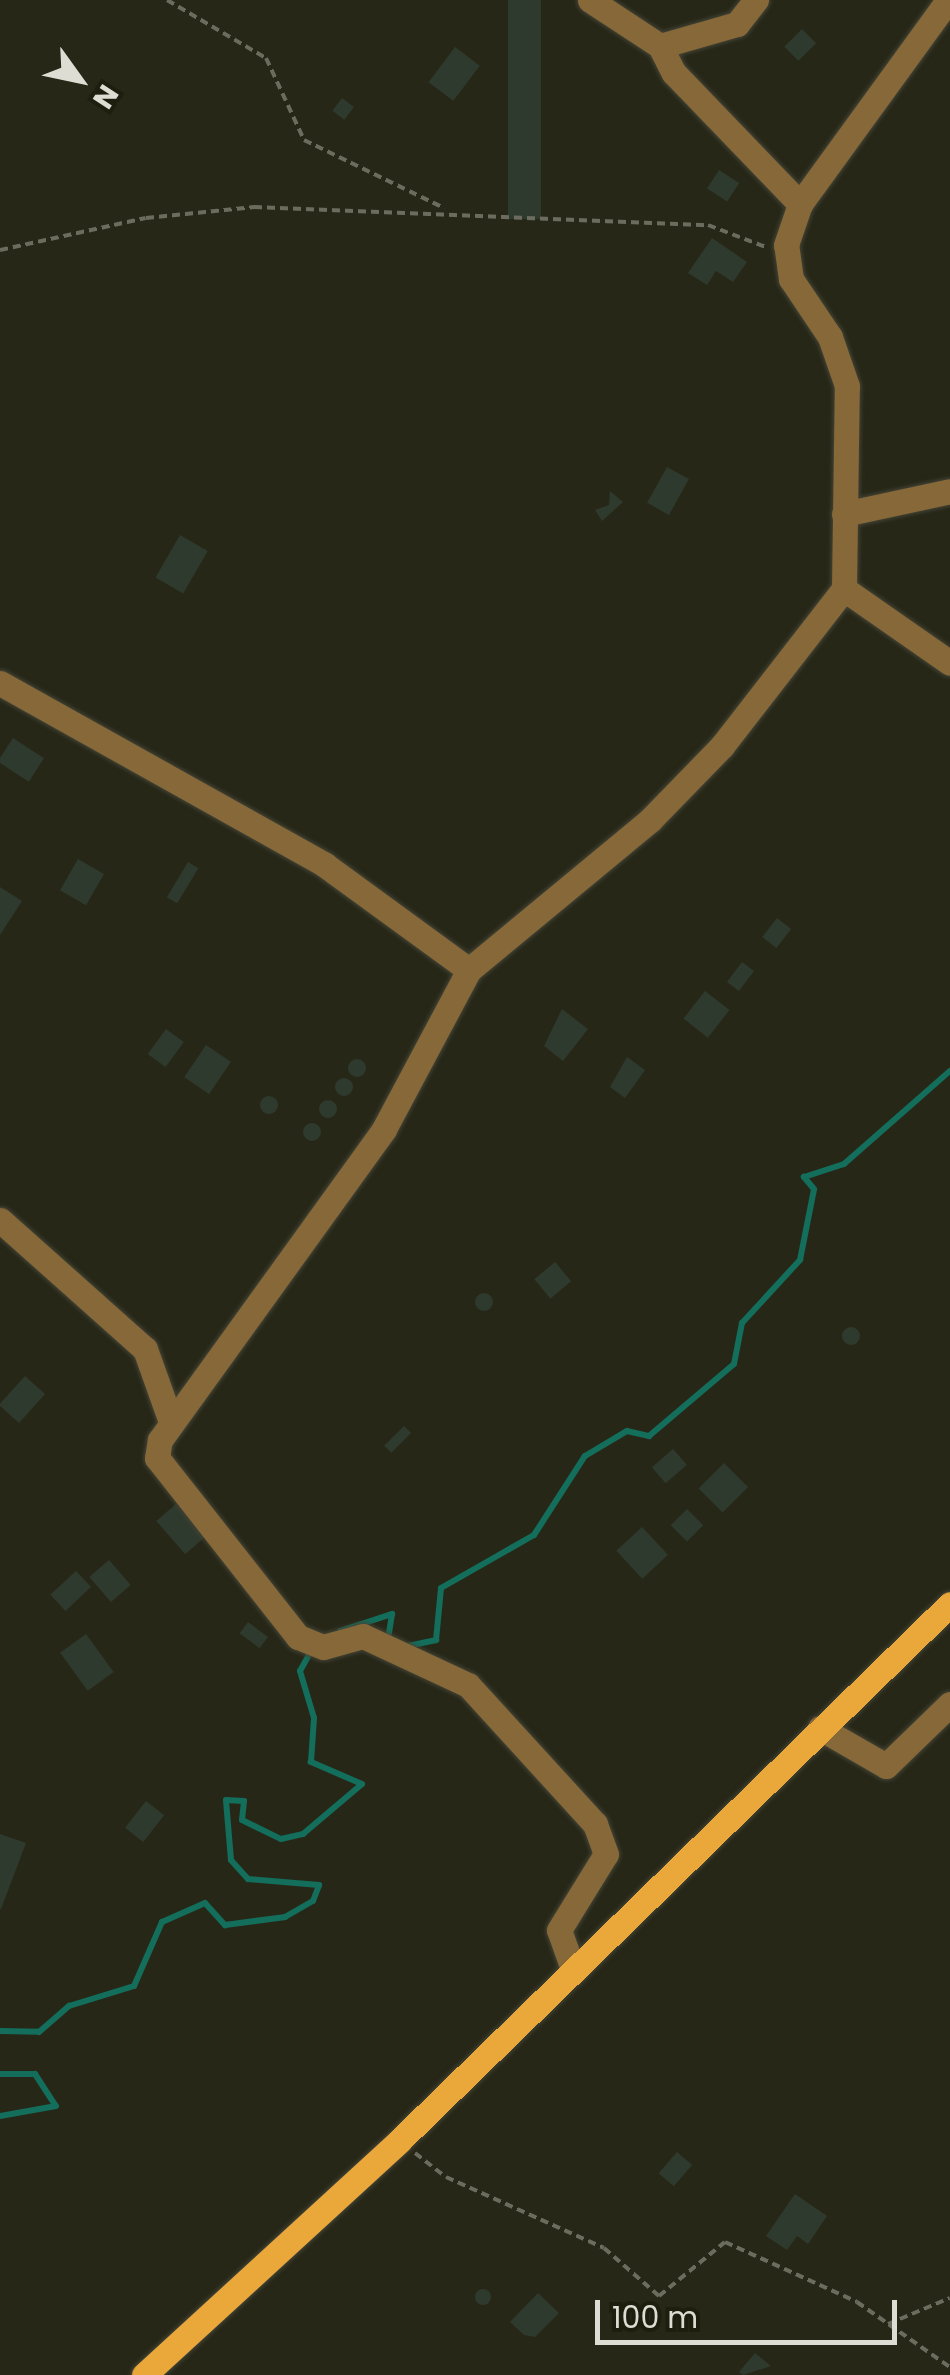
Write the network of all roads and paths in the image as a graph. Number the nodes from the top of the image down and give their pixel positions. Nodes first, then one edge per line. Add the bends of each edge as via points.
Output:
1 (167, 0) edge
2 (590, 0) edge
3 (756, 0) edge
4 (948, 0) edge
5 (660, 46) junction
6 (800, 204) junction
7 (449, 210) junction
8 (0, 250) edge
9 (786, 255) junction
10 (950, 491) edge
11 (844, 514) junction
12 (844, 589) junction
13 (950, 663) edge
14 (0, 683) edge
15 (470, 970) junction
16 (0, 1220) edge
17 (171, 1422) junction
18 (950, 1604) edge
19 (950, 1704) edge
20 (820, 1728) junction
21 (573, 1969) junction
22 (399, 2142) junction
23 (950, 2298) edge
24 (888, 2324) junction
25 (950, 2367) edge
26 (144, 2375) edge

1 - 7 path via 266,58 304,140
2 - 5 street
3 - 5 street via 736,24
4 - 6 street
5 - 6 street via 674,73
6 - 9 street
7 - 8 path via 254,207 146,218
7 - 9 path via 708,225
9 - 11 street via 847,386
10 - 11 street
11 - 12 street
12 - 13 street
12 - 15 street via 722,746 650,820
14 - 15 street via 325,866
15 - 17 street via 384,1129
16 - 17 street via 144,1349
17 - 21 street via 157,1458 298,1637 322,1647 363,1636 468,1685 594,1824 606,1854 559,1930
18 - 20 main road
19 - 20 street via 886,1766
20 - 21 main road
21 - 22 main road
22 - 24 path via 446,2177 604,2248 660,2296 725,2242
22 - 26 main road
23 - 24 path
24 - 25 path

